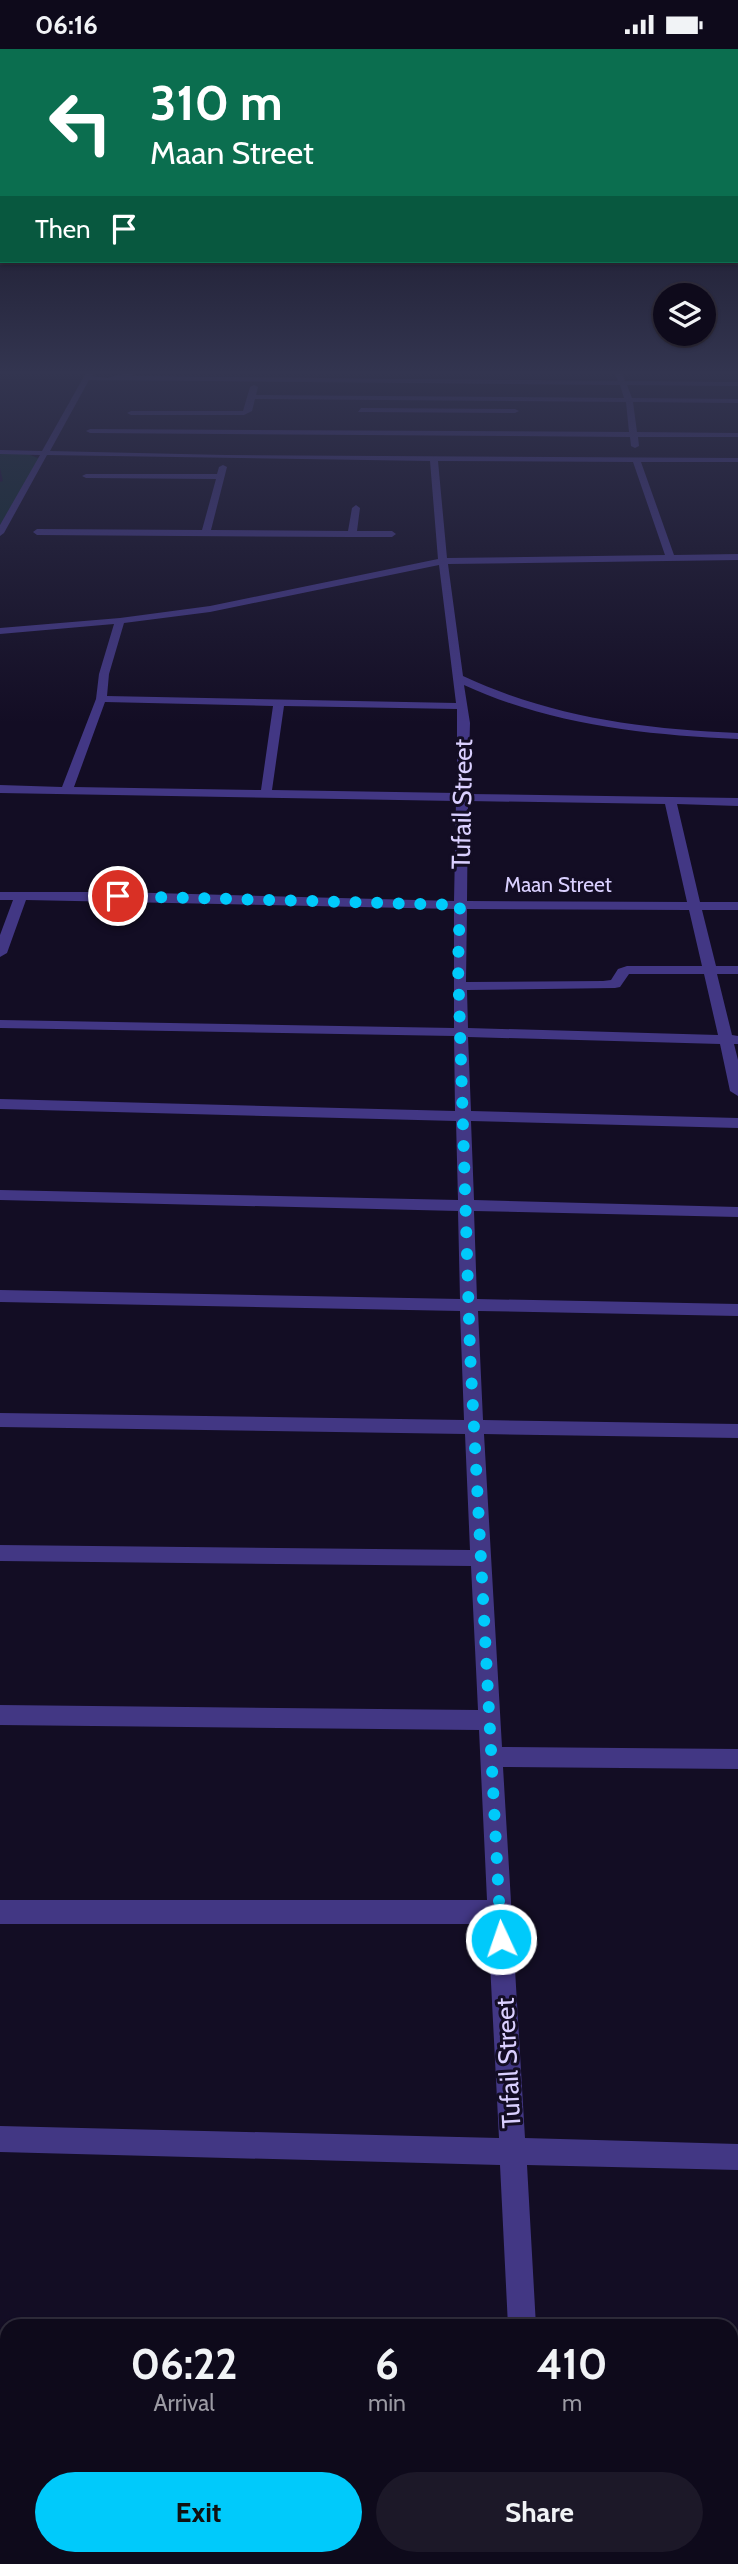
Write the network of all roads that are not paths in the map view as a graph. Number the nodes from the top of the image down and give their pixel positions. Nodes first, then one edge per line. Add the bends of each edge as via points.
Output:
1 (25, 488) edge
2 (218, 488) edge
3 (439, 488) edge
4 (645, 488) edge
5 (356, 508) dead end
6 (37, 532) dead end
7 (0, 533) edge
8 (206, 533) junction
9 (352, 534) junction
10 (392, 534) dead end
11 (738, 557) edge
12 (671, 558) junction
13 (443, 561) junction
14 (120, 621) junction
15 (0, 631) edge
16 (458, 678) junction
17 (102, 699) junction
18 (279, 702) junction
19 (462, 706) junction
20 (738, 736) edge
21 (0, 789) edge
22 (67, 790) junction
23 (266, 793) junction
24 (462, 797) junction
25 (670, 801) junction
26 (738, 802) edge
27 (0, 897) edge
28 (21, 897) junction
29 (460, 905) junction
30 (694, 906) junction
31 (738, 906) edge
32 (0, 953) edge
33 (709, 970) junction
34 (738, 970) edge
35 (459, 986) junction
36 (0, 1024) edge
37 (461, 1032) junction
38 (732, 1040) edge
39 (738, 1091) edge
40 (0, 1104) edge
41 (463, 1116) junction
42 (738, 1123) edge
43 (0, 1195) edge
44 (466, 1206) junction
45 (738, 1212) edge
46 (0, 1296) edge
47 (469, 1305) junction
48 (738, 1310) edge
49 (0, 1420) edge
50 (474, 1427) junction
51 (738, 1431) edge
52 (0, 1553) edge
53 (481, 1558) junction
54 (0, 1715) edge
55 (490, 1720) junction
56 (492, 1757) junction
57 (738, 1759) edge
58 (0, 1912) edge
59 (500, 1912) junction
60 (0, 2139) edge
61 (512, 2151) junction
62 (738, 2157) edge
63 (522, 2319) edge

1 - 7 street
2 - 8 street
3 - 13 street, Tufail Street
4 - 12 street
5 - 9 street
6 - 8 street
8 - 9 street
9 - 10 street
11 - 12 street
12 - 13 street
13 - 14 street via 210,608
13 - 16 street, Tufail Street
14 - 15 street
14 - 17 street via 104,674
16 - 19 street, Tufail Street
16 - 20 street via 491,695 578,721
17 - 18 street
17 - 22 street
18 - 19 street
18 - 23 street
19 - 24 street, Tufail Street
21 - 22 street
22 - 23 street
23 - 24 street
24 - 25 street
24 - 29 street, Tufail Street
25 - 26 street
25 - 30 street
27 - 28 street, Maan Street
28 - 29 street, Maan Street
28 - 32 street
29 - 30 street, Maan Street
29 - 35 street, Tufail Street
30 - 31 street, Maan Street
30 - 33 street
33 - 34 street
33 - 35 street via 627,970 615,984 603,985
33 - 38 street
35 - 37 street, Tufail Street
36 - 37 street
37 - 38 street
37 - 41 street, Tufail Street
38 - 39 street
40 - 41 street
41 - 42 street
41 - 44 street, Tufail Street
43 - 44 street
44 - 45 street
44 - 47 street, Tufail Street
46 - 47 street
47 - 48 street
47 - 50 street, Tufail Street
49 - 50 street
50 - 51 street
50 - 53 street, Tufail Street
52 - 53 street
53 - 55 street, Tufail Street
54 - 55 street
55 - 56 street, Tufail Street
56 - 57 street
56 - 59 street, Tufail Street
58 - 59 street
59 - 61 street, Tufail Street
60 - 61 street
61 - 62 street
61 - 63 street, Tufail Street

